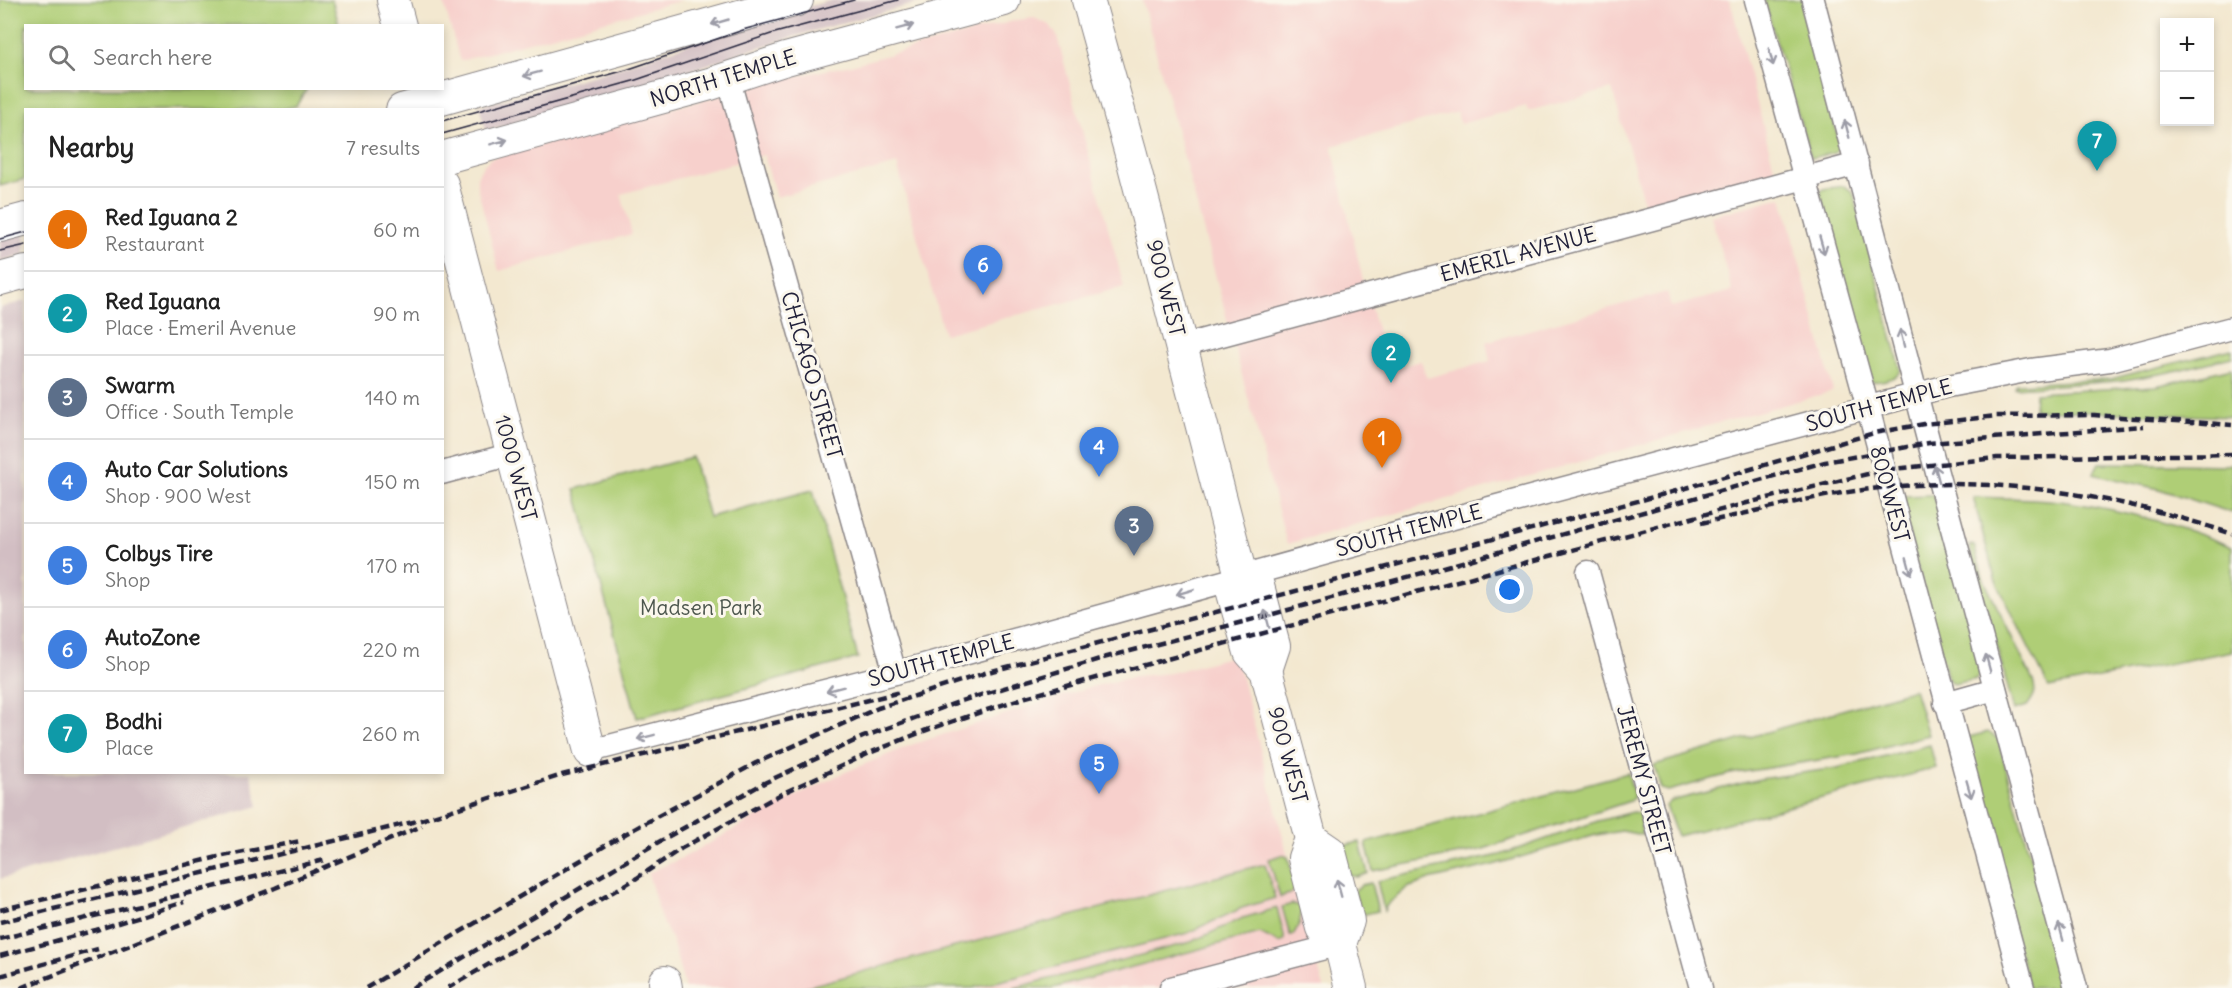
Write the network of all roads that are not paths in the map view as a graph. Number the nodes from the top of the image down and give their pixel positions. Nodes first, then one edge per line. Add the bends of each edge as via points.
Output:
1 (393, 0) edge
2 (797, 0) edge
3 (1004, 0) edge
4 (1088, 0) edge
5 (1756, 0) edge
6 (1813, 0) edge
7 (399, 24) edge
8 (728, 77) junction
9 (416, 103) edge
10 (444, 157) edge
11 (1857, 164) junction
12 (1803, 178) junction
13 (444, 192) edge
14 (24, 220) edge
15 (0, 226) edge
16 (24, 273) edge
17 (0, 279) edge
18 (2232, 328) edge
19 (1181, 346) junction
20 (1916, 394) junction
21 (1868, 408) junction
22 (512, 454) junction
23 (444, 472) edge
24 (1588, 572) dead end
25 (1241, 576) junction
26 (895, 673) junction
27 (1995, 689) junction
28 (1945, 703) junction
29 (590, 751) joint
30 (1340, 944) junction
31 (1171, 988) edge
32 (1351, 988) edge
33 (1701, 988) edge
34 (2023, 988) edge
35 (2076, 988) edge

1 - 7 main road
2 -> 9 main road
8 -> 3 main road, NORTH TEMPLE
4 - 19 main road, 900 WEST
5 -> 12 street, 800 WEST
11 -> 6 street
10 -> 8 main road, NORTH TEMPLE
8 - 26 street, CHICAGO STREET
11 - 12 street, EMERIL AVENUE
20 -> 11 street
12 - 19 street, EMERIL AVENUE
12 -> 21 street, 800 WEST
13 - 22 main road, 1000 WEST
14 - 15 main road
16 - 17 main road
18 - 20 street, SOUTH TEMPLE via 2110,360 1985,378
19 - 25 main road, 900 WEST
20 - 21 street, SOUTH TEMPLE
27 -> 20 street
21 - 25 street, SOUTH TEMPLE
21 -> 28 street, 800 WEST
22 - 23 street
22 - 29 main road, 1000 WEST
24 - 33 street, JEREMY STREET
25 -> 26 street, SOUTH TEMPLE
25 - 30 main road, 900 WEST via 1258,586 1274,646 1266,670 1311,839 1330,852 1348,921
26 -> 29 street, SOUTH TEMPLE
27 - 28 street
35 -> 27 street
28 -> 34 street, 800 WEST
30 - 31 street
30 - 32 main road, 900 WEST

